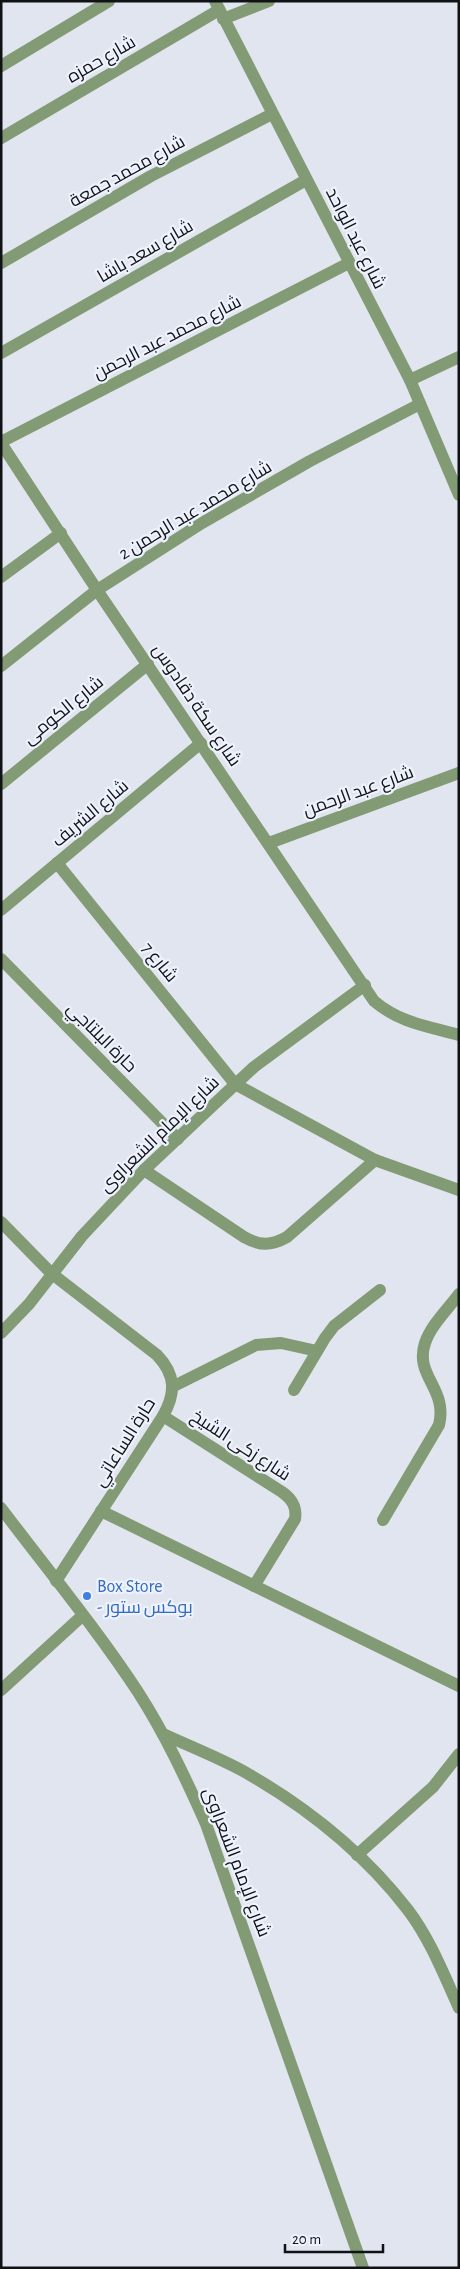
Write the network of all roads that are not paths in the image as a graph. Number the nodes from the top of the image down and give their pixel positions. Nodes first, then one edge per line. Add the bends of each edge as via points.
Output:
1 (109, 1) edge
2 (269, 1) edge
3 (219, 10) edge
4 (1, 66) edge
5 (272, 114) junction
6 (1, 138) edge
7 (306, 180) junction
8 (1, 263) edge
9 (349, 263) junction
10 (1, 353) edge
11 (459, 357) edge
12 (410, 380) junction
13 (420, 404) junction
14 (1, 443) edge
15 (459, 495) edge
16 (61, 533) junction
17 (1, 577) edge
18 (97, 590) junction
19 (148, 664) junction
20 (1, 666) edge
21 (201, 743) junction
22 (459, 773) edge
23 (1, 784) edge
24 (269, 843) junction
25 (57, 863) junction
26 (1, 910) edge
27 (1, 959) edge
28 (365, 985) junction
29 (459, 1036) edge
30 (235, 1084) junction
31 (178, 1139) junction
32 (375, 1160) junction
33 (144, 1170) junction
34 (459, 1190) edge
35 (1, 1222) edge
36 (51, 1274) junction
37 (380, 1290) dead end
38 (459, 1294) edge
39 (1, 1333) edge
40 (317, 1351) junction
41 (172, 1387) junction
42 (294, 1390) dead end
43 (163, 1416) junction
44 (1, 1508) edge
45 (102, 1511) junction
46 (383, 1520) dead end
47 (56, 1581) junction
48 (254, 1586) junction
49 (82, 1616) junction
50 (459, 1686) edge
51 (1, 1690) edge
52 (163, 1734) junction
53 (459, 1754) edge
54 (358, 1855) junction
55 (459, 2008) edge
56 (363, 2268) edge

1 - 4 street
2 - 3 street, شارع حمزه
3 - 5 street, شارع عبد الواحد
3 - 6 street, شارع حمزه
5 - 7 street, شارع عبد الواحد
5 - 8 street, شارع محمد جمعة via 151,176
7 - 9 street, شارع عبد الواحد
7 - 10 street, شارع سعد باشا
9 - 12 street, شارع عبد الواحد
9 - 14 street, شارع محمد عبد الرحمن
11 - 12 street
12 - 13 street, شارع عبد الواحد
13 - 15 street, شارع عبد الواحد
13 - 18 street, شارع محمد عبد الرحمن 2 via 310,461
14 - 16 street, شارع سكة دقادوس
16 - 17 street
16 - 18 street, شارع سكة دقادوس
18 - 19 street, شارع سكة دقادوس
18 - 20 street, شارع محمد عبد الرحمن 2
19 - 21 street, شارع سكة دقادوس
19 - 23 street, شارع الكومى
21 - 24 street, شارع سكة دقادوس
21 - 25 street, شارع الشريف
22 - 24 street, شارع عبد الرحمن
24 - 28 street, شارع سكة دقادوس
25 - 26 street, شارع الشريف
25 - 30 street, شارع 7
27 - 31 street, حارة البلتاجي
28 - 29 street, شارع سكة دقادوس via 374,1001 388,1013 404,1021
28 - 30 street, شارع الإمام الشعراوى
30 - 31 street, شارع الإمام الشعراوى
30 - 32 street
31 - 33 street, شارع الإمام الشعراوى
32 - 33 street via 287,1236 265,1245 244,1237
32 - 34 street
33 - 36 street, شارع الإمام الشعراوى
35 - 36 street, حارة الساعاتي
36 - 39 street, شارع الإمام الشعراوى via 29,1304
36 - 41 street, حارة الساعاتي via 157,1355 165,1364
37 - 40 street via 334,1326
38 - 46 street via 430,1332 423,1351 426,1372 441,1402 439,1425
40 - 41 street via 281,1343 256,1345
40 - 42 street
41 - 43 street, حارة الساعاتي via 170,1402
43 - 45 street, حارة الساعاتي
43 - 48 street, شارع زكى الشيخ via 292,1500 295,1519
44 - 47 street, شارع الإمام الشعراوى
45 - 47 street, حارة الساعاتي
45 - 48 street
47 - 49 street, شارع الإمام الشعراوى
48 - 50 street
49 - 51 street
49 - 52 street, شارع الإمام الشعراوى via 112,1654
52 - 54 street via 242,1771 311,1815
52 - 56 street, شارع الإمام الشعراوى via 206,1824
53 - 54 street via 433,1787
54 - 55 street via 408,1911 437,1960

